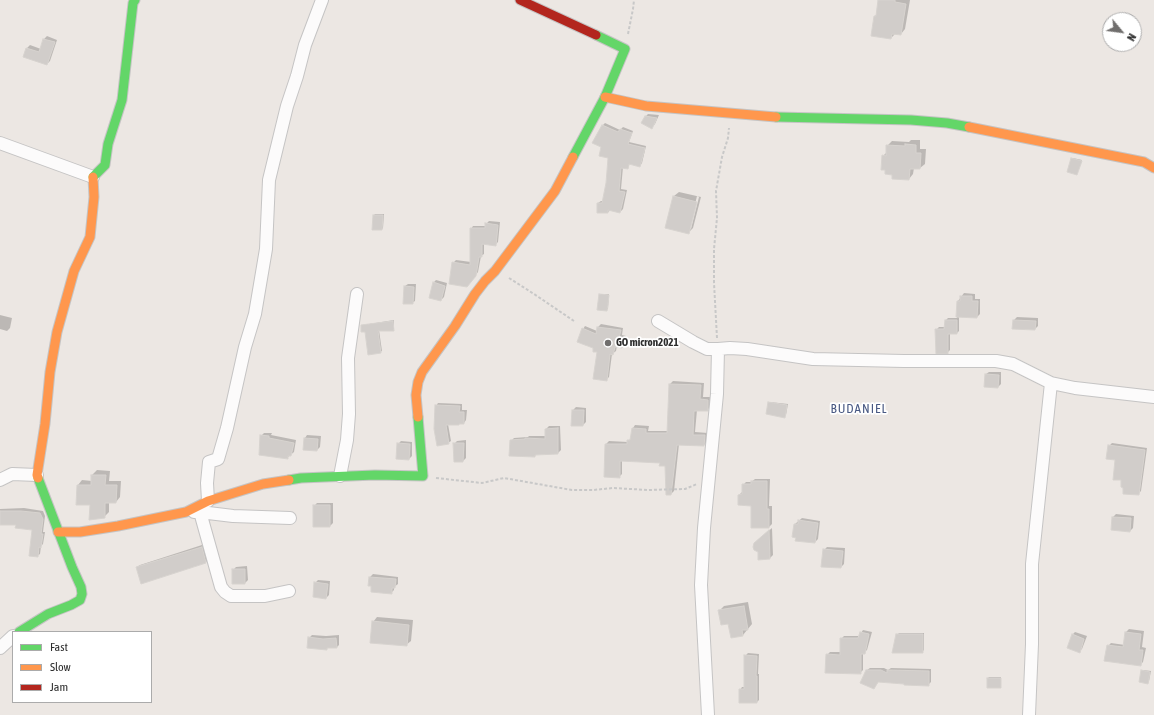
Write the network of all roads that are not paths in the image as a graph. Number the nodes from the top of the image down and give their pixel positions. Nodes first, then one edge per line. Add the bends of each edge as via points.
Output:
1 (135, 0) edge
2 (322, 0) edge
3 (520, 0) edge
4 (605, 97) junction
5 (0, 143) edge
6 (1154, 168) edge
7 (93, 177) junction
8 (357, 294) dead end
9 (658, 321) dead end
10 (718, 349) junction
11 (1051, 383) junction
12 (1154, 397) edge
13 (37, 475) junction
14 (340, 476) junction
15 (0, 480) edge
16 (208, 501) junction
17 (186, 512) junction
18 (200, 512) junction
19 (290, 518) dead end
20 (58, 532) junction
21 (289, 590) dead end
22 (21, 631) edge
23 (12, 637) edge
24 (0, 648) edge
25 (708, 715) edge
26 (1029, 715) edge

1 - 7 street via 122,100 108,144 105,164
2 - 16 street via 305,45 287,106 269,180 266,249 256,314 245,347 218,459 209,462
3 - 4 street via 625,49
4 - 6 street via 646,106 734,114 804,119 865,118 948,123 1144,162
4 - 14 street via 555,191 475,294 422,372 416,395 423,476
5 - 7 street
7 - 13 street via 90,237 74,271 57,332
8 - 14 street via 348,358 347,440
9 - 10 street via 707,349
10 - 11 street via 747,349 813,359 996,361 1013,364
10 - 25 street via 717,394 701,585
11 - 12 street
11 - 26 street via 1032,564
13 - 15 street via 12,474
13 - 20 street
14 - 16 street via 263,484
16 - 17 street
17 - 18 street
17 - 20 street via 80,532
18 - 19 street
18 - 21 street via 221,587 225,592 231,596 265,596
20 - 22 street via 81,587 80,600 48,614
23 - 24 street

